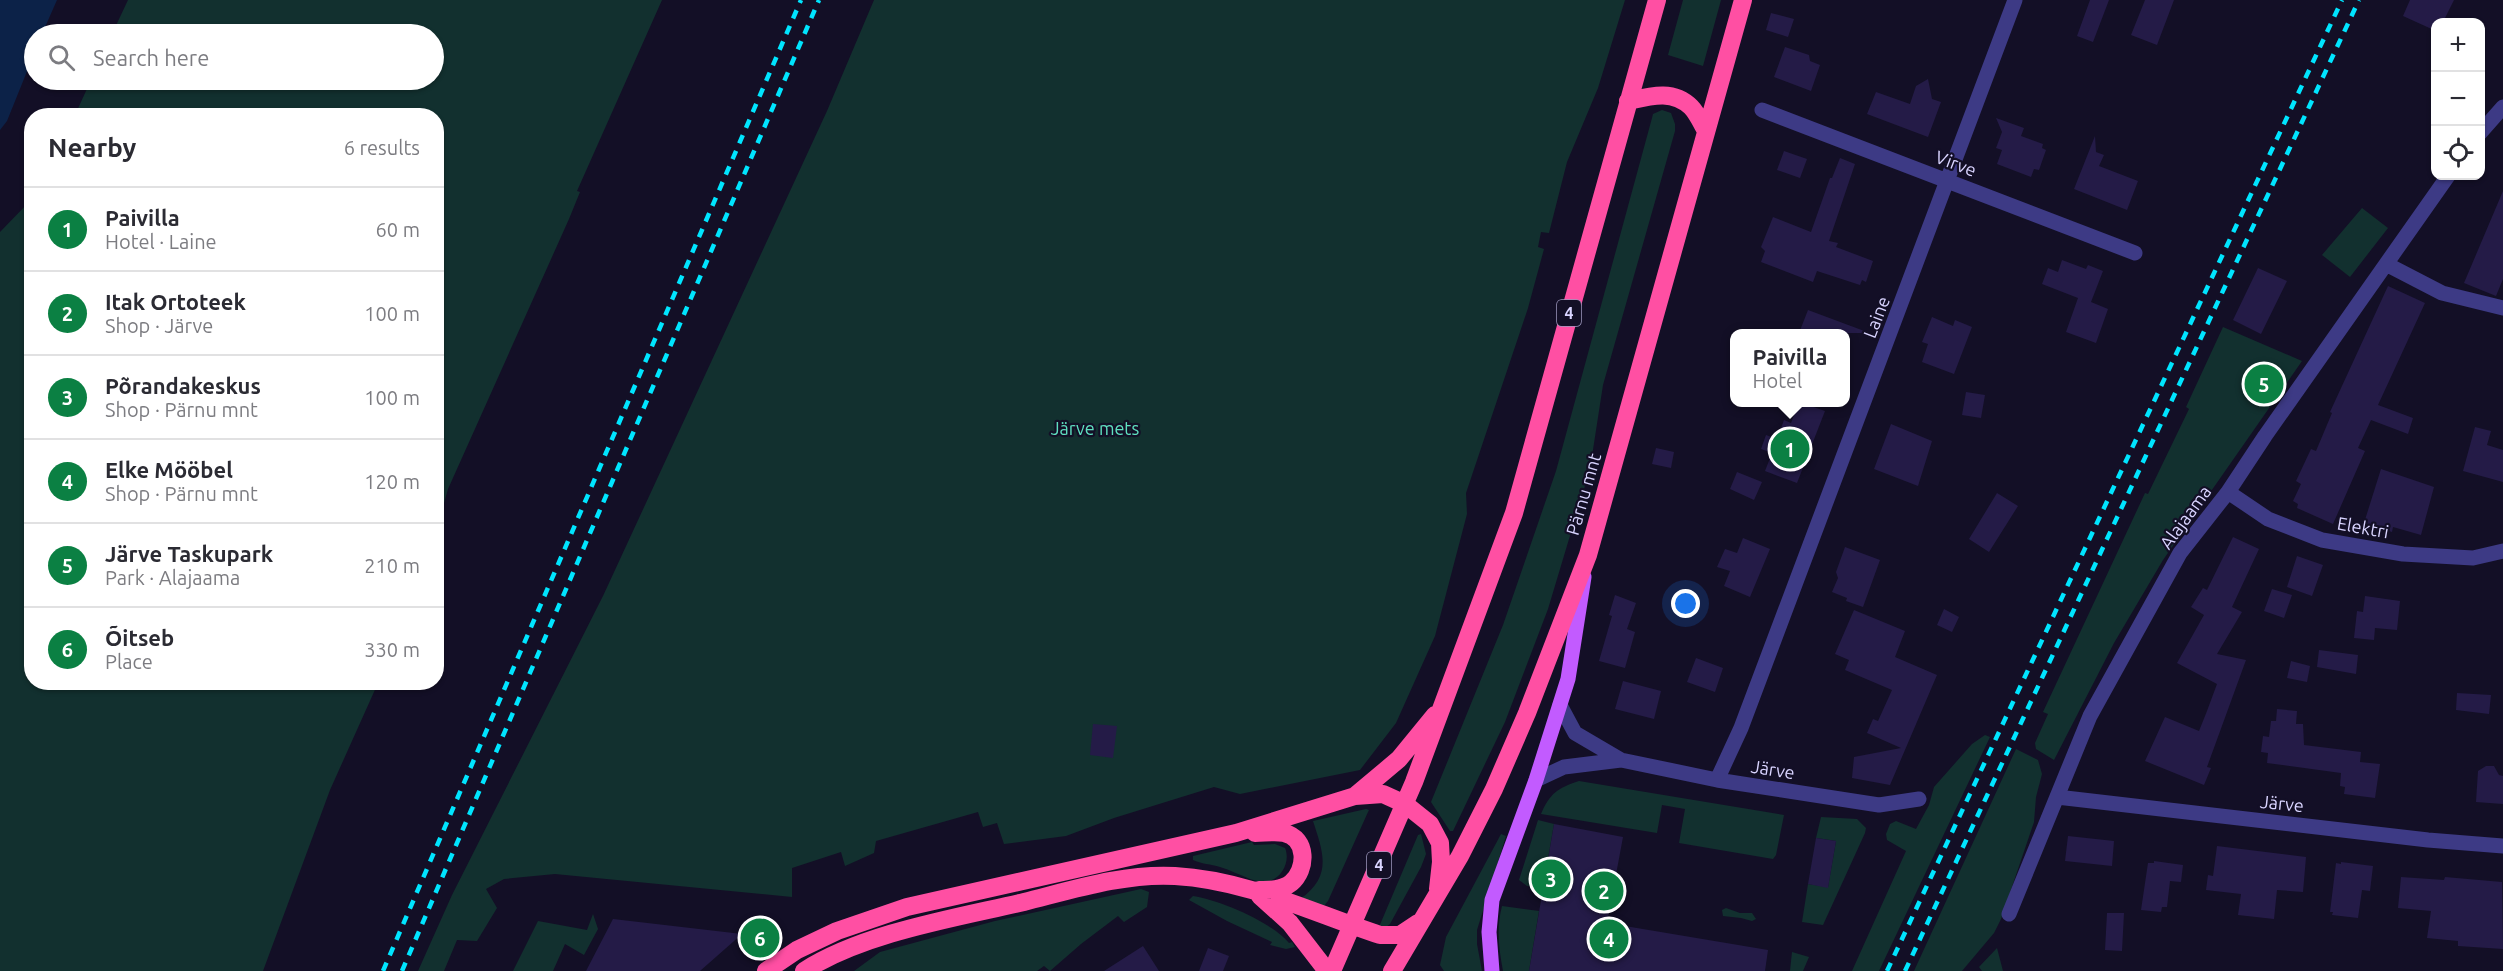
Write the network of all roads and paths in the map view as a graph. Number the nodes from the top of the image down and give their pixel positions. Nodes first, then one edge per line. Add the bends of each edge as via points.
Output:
1 (1657, 0) edge
2 (1743, 0) edge
3 (2015, 0) edge
4 (1628, 101) junction
5 (2503, 107) edge
6 (1762, 110) dead end
7 (2485, 128) edge
8 (1706, 132) junction
9 (2445, 180) edge
10 (1948, 181) junction
11 (2135, 253) dead end
12 (2386, 264) junction
13 (2503, 308) edge
14 (2228, 492) junction
15 (2503, 551) edge
16 (1588, 555) junction
17 (1446, 702) junction
18 (1560, 705) junction
19 (1621, 760) junction
20 (1536, 780) junction
21 (1717, 780) junction
22 (1355, 796) junction
23 (2056, 796) junction
24 (1919, 799) dead end
25 (1406, 804) junction
26 (1236, 833) junction
27 (2503, 846) edge
28 (1254, 891) junction
29 (1437, 896) junction
30 (2009, 914) dead end
31 (1420, 922) junction
32 (1353, 926) junction
33 (766, 971) edge
34 (804, 971) edge
35 (1327, 971) edge
36 (1332, 971) edge
37 (1392, 971) edge
38 (1492, 971) edge

1 - 4 highway, 4
2 - 8 highway, Pärnu mnt
3 - 10 street, Laine
4 - 8 highway via 1653,94 1672,95 1692,107
4 - 17 highway, 4 via 1514,513
5 - 7 street
6 - 10 street, Virve
8 - 16 highway, Pärnu mnt
9 - 12 street, Alajaama
10 - 11 street, Virve
10 - 21 street, Laine via 1742,728
12 - 13 street via 2442,293
12 - 14 street, Alajaama
14 - 15 street, Elektri via 2268,519 2322,540 2403,554 2473,558
14 - 23 street, Alajaama via 2180,554 2090,716
16 - 18 main road via 1568,679
16 - 29 highway, Pärnu mnt via 1503,767
17 - 22 highway via 1399,759
17 - 25 highway, 4
18 - 19 street, Järve via 1575,733
18 - 20 main road
19 - 20 street, Järve via 1563,767
19 - 21 street, Järve
20 - 38 main road via 1492,900
21 - 24 street, Järve via 1879,805
22 - 25 highway via 1383,794
22 - 26 highway
23 - 27 street, Järve
23 - 30 street, Alajaama
25 - 29 highway via 1430,824 1440,843
25 - 32 highway, 4
26 - 28 highway via 1284,833 1298,842 1302,851 1302,868 1290,884
26 - 33 highway via 908,907 837,931 797,950
28 - 32 highway
28 - 34 highway via 1210,880 1145,876 894,934
28 - 35 highway via 1295,928
29 - 31 highway, Pärnu mnt
31 - 32 highway via 1400,935 1380,935
31 - 37 highway, Pärnu mnt
32 - 36 highway, 4

